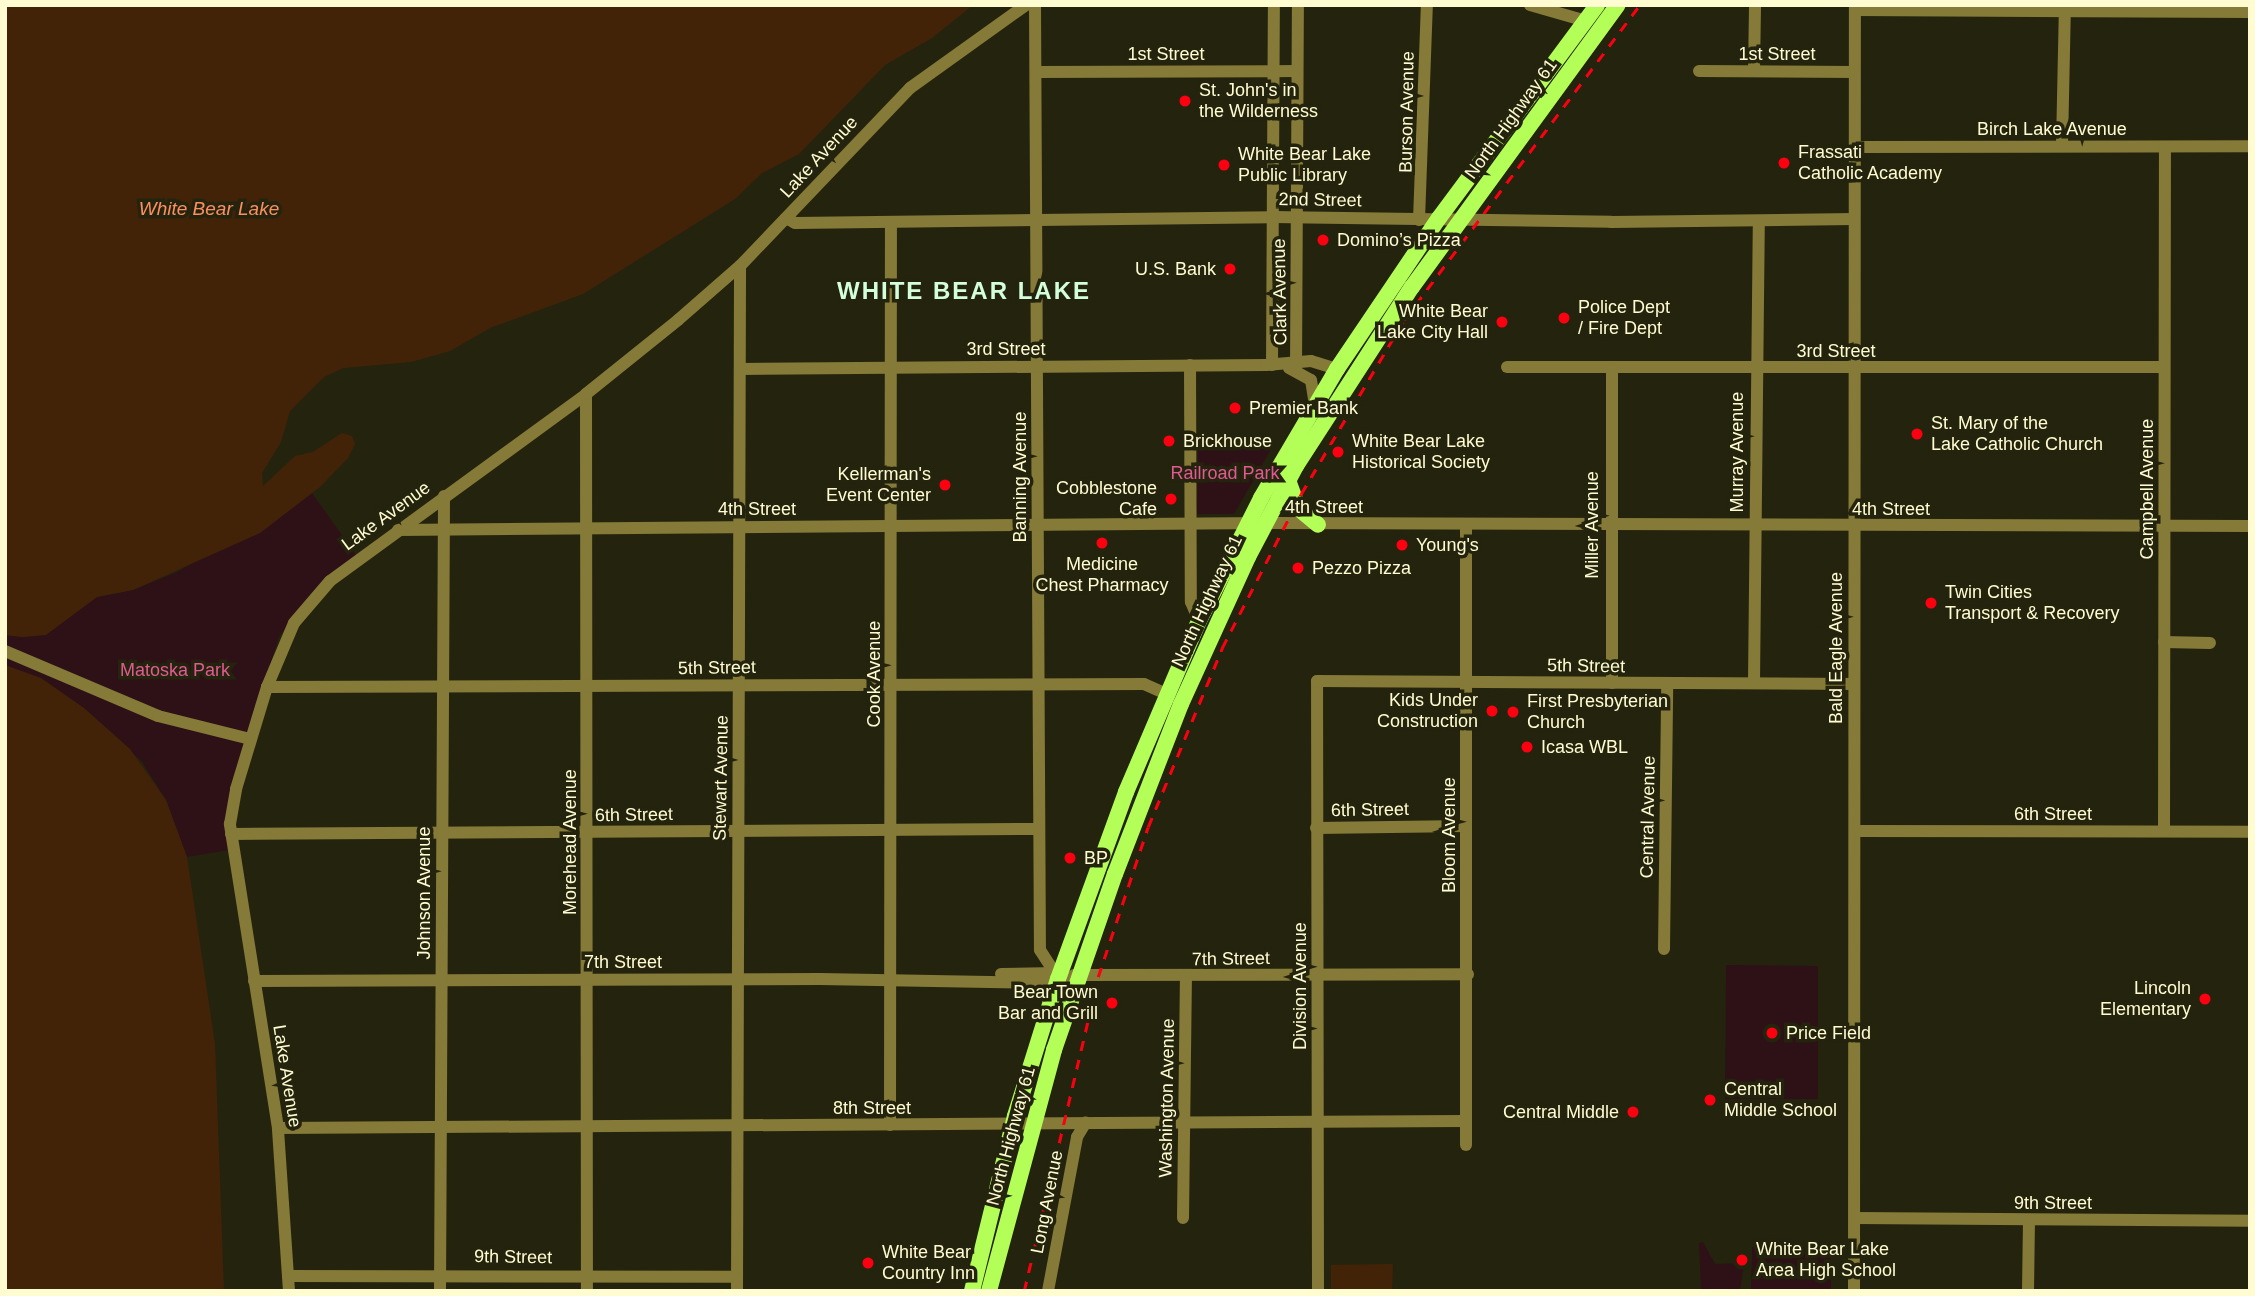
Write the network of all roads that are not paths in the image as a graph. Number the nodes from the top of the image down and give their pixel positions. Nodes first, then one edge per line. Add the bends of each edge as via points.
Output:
1 (1026, 5) edge
2 (1035, 5) edge
3 (1274, 5) edge
4 (1298, 5) edge
5 (1427, 5) edge
6 (1530, 5) edge
7 (1597, 5) edge
8 (1618, 5) edge
9 (1755, 5) edge
10 (1855, 8) edge
11 (2065, 8) edge
12 (2250, 12) edge
13 (1586, 21) junction
14 (1272, 71) junction
15 (1296, 71) junction
16 (1699, 71) dead end
17 (1754, 71) junction
18 (1036, 72) junction
19 (1854, 72) junction
20 (2062, 146) junction
21 (2250, 146) edge
22 (1855, 147) junction
23 (2165, 147) junction
24 (1272, 217) junction
25 (1297, 217) junction
26 (786, 218) junction
27 (1439, 218) junction
28 (1462, 218) junction
29 (1035, 219) junction
30 (1854, 219) junction
31 (1419, 220) junction
32 (1759, 222) junction
33 (891, 223) junction
34 (740, 266) junction
35 (1190, 365) junction
36 (1272, 365) junction
37 (1297, 365) junction
38 (1038, 366) junction
39 (890, 367) junction
40 (1507, 367) dead end
41 (2164, 367) junction
42 (1612, 368) junction
43 (740, 369) junction
44 (1337, 369) junction
45 (1754, 369) junction
46 (1855, 369) junction
47 (586, 394) junction
48 (1341, 396) junction
49 (1315, 406) junction
50 (1288, 480) junction
51 (444, 496) junction
52 (1265, 523) junction
53 (1189, 524) junction
54 (1247, 524) junction
55 (1609, 524) junction
56 (1318, 525) junction
57 (1466, 525) junction
58 (891, 526) junction
59 (1037, 526) junction
60 (1754, 526) junction
61 (1855, 526) junction
62 (2165, 526) junction
63 (2250, 526) edge
64 (587, 527) junction
65 (739, 527) junction
66 (444, 529) junction
67 (398, 530) junction
68 (1199, 621) junction
69 (2164, 642) junction
70 (2210, 643) dead end
71 (5, 651) edge
72 (1317, 681) joint
73 (1466, 682) junction
74 (1754, 682) junction
75 (1612, 683) junction
76 (1038, 684) junction
77 (1854, 684) junction
78 (740, 685) junction
79 (892, 685) junction
80 (1667, 685) junction
81 (267, 687) junction
82 (442, 687) junction
83 (589, 687) junction
84 (1166, 694) junction
85 (1175, 718) junction
86 (250, 739) junction
87 (1466, 826) junction
88 (1317, 828) junction
89 (1037, 829) junction
90 (890, 830) junction
91 (738, 831) junction
92 (1856, 831) junction
93 (2164, 831) junction
94 (2250, 832) edge
95 (587, 833) junction
96 (231, 834) junction
97 (442, 835) junction
98 (1664, 949) dead end
99 (1040, 950) junction
100 (1024, 974) junction
101 (1318, 974) junction
102 (1468, 974) junction
103 (1080, 975) junction
104 (1057, 977) junction
105 (1186, 977) junction
106 (588, 979) junction
107 (738, 979) junction
108 (891, 979) junction
109 (992, 980) junction
110 (254, 981) junction
111 (442, 981) junction
112 (1318, 1121) junction
113 (1466, 1121) junction
114 (1086, 1122) junction
115 (1184, 1122) junction
116 (1013, 1123) junction
117 (1034, 1123) junction
118 (890, 1125) junction
119 (440, 1126) junction
120 (587, 1126) junction
121 (738, 1126) junction
122 (278, 1128) junction
123 (1466, 1145) dead end
124 (1183, 1218) dead end
125 (1855, 1218) junction
126 (2029, 1221) junction
127 (2250, 1221) edge
128 (440, 1275) junction
129 (288, 1276) junction
130 (586, 1276) junction
131 (737, 1277) junction
132 (289, 1291) edge
133 (440, 1291) edge
134 (586, 1291) edge
135 (737, 1291) edge
136 (972, 1291) edge
137 (989, 1291) edge
138 (1048, 1291) edge
139 (1318, 1291) edge
140 (1854, 1291) edge
141 (2028, 1291) edge

1 - 26 street, Lake Avenue via 909,88
2 - 18 street, Banning Avenue
3 - 14 street, Clark Avenue
4 - 15 street, Clark Avenue
5 - 31 street, Burson Avenue
6 - 13 street
7 - 13 main road, North Highway 61
8 - 28 main road, North Highway 61
9 - 17 street
10 - 11 street
10 - 19 street, Bald Eagle Avenue
11 - 12 street
11 - 20 street
13 - 27 main road, North Highway 61
14 - 15 street, 1st Street
14 - 18 street, 1st Street
14 - 24 street, Clark Avenue
15 - 25 street, Clark Avenue
16 - 17 street, 1st Street
17 - 19 street, 1st Street
18 - 29 street, Banning Avenue
19 - 22 street, Bald Eagle Avenue
20 - 22 street, Birch Lake Avenue
20 - 23 street, Birch Lake Avenue
21 - 23 street, Birch Lake Avenue
22 - 30 street, Bald Eagle Avenue
23 - 41 street, Campbell Avenue
24 - 25 street, 2nd Street
24 - 29 street, 2nd Street
24 - 36 street, Clark Avenue
25 - 31 street, 2nd Street
25 - 37 street, Clark Avenue
26 - 33 street, 2nd Street via 795,223
26 - 34 street, Lake Avenue
27 - 28 street, 2nd Street
27 - 31 street, 2nd Street
27 - 44 main road, North Highway 61
28 - 32 street, 2nd Street
28 - 48 main road, North Highway 61
29 - 33 street, 2nd Street
29 - 38 street, Banning Avenue
30 - 32 street, 2nd Street
30 - 46 street, Bald Eagle Avenue
32 - 45 street, Murray Avenue
33 - 39 street, Cook Avenue
34 - 43 street, Stewart Avenue
34 - 47 street, Lake Avenue
35 - 36 street, 3rd Street
35 - 38 street, 3rd Street
35 - 53 street
36 - 37 street, 3rd Street
37 - 44 street, 3rd Street
37 - 49 street via 1311,380
38 - 39 street, 3rd Street
38 - 59 street, Banning Avenue
39 - 43 street, 3rd Street
39 - 58 street, Cook Avenue
40 - 42 street, 3rd Street
41 - 46 street, 3rd Street via 1954,364
41 - 62 street, Campbell Avenue
42 - 45 street, 3rd Street
42 - 55 street, Miller Avenue
43 - 65 street, Stewart Avenue
44 - 48 main road
44 - 49 main road, North Highway 61
45 - 46 street, 3rd Street
45 - 60 street, Murray Avenue
46 - 61 street, Bald Eagle Avenue
47 - 51 street, Lake Avenue
47 - 64 street, Morehead Avenue
48 - 50 main road, North Highway 61
49 - 54 main road, North Highway 61
50 - 52 main road, North Highway 61
50 - 56 main road via 1298,508
51 - 66 street, Johnson Avenue
51 - 67 street, Lake Avenue
52 - 54 street, 4th Street
52 - 56 street, 4th Street
52 - 85 main road, North Highway 61
53 - 54 street, 4th Street
53 - 59 street, 4th Street
53 - 68 street via 1191,602
54 - 68 main road, North Highway 61
55 - 57 street, 4th Street
55 - 60 street, 4th Street
55 - 75 street, Miller Avenue
56 - 57 street, 4th Street
57 - 73 street, Bloom Avenue
58 - 59 street, 4th Street
58 - 65 street, 4th Street
58 - 79 street, Cook Avenue
59 - 76 street, Banning Avenue
60 - 61 street, 4th Street
60 - 74 street, Murray Avenue
61 - 62 street, 4th Street
61 - 77 street, Bald Eagle Avenue
62 - 63 street, 4th Street
62 - 69 street, Campbell Avenue
64 - 65 street, 4th Street
64 - 66 street, 4th Street
64 - 83 street, Morehead Avenue
65 - 78 street, Stewart Avenue
66 - 67 street, 4th Street
66 - 82 street, Johnson Avenue
67 - 81 street, Lake Avenue via 311,599 281,646
68 - 84 main road, North Highway 61
69 - 70 street
69 - 93 street, Campbell Avenue
71 - 86 street via 158,716
72 - 73 street, 5th Street
72 - 88 street, Division Avenue
73 - 75 street, 5th Street
73 - 87 street, Bloom Avenue
74 - 77 street, 5th Street
74 - 80 street, 5th Street
75 - 80 street, 5th Street
76 - 79 street, 5th Street
76 - 84 street, 5th Street via 1144,684
76 - 89 street, Banning Avenue
77 - 92 street, Bald Eagle Avenue
78 - 79 street, 5th Street
78 - 83 street, 5th Street
78 - 91 street, Stewart Avenue
79 - 90 street, Cook Avenue
80 - 98 street, Central Avenue
81 - 82 street, 5th Street
81 - 86 street, Lake Avenue
82 - 83 street, 5th Street
82 - 97 street, Johnson Avenue
83 - 95 street, Morehead Avenue
84 - 85 main road via 1175,705
84 - 104 main road, North Highway 61
85 - 103 main road, North Highway 61
86 - 96 street, Lake Avenue via 231,808
87 - 88 street, 6th Street
87 - 102 street, Bloom Avenue
88 - 101 street, Division Avenue
89 - 90 street, 6th Street
89 - 99 street, Banning Avenue
90 - 91 street, 6th Street
90 - 108 street, Cook Avenue
91 - 95 street, 6th Street
91 - 107 street, Stewart Avenue
92 - 93 street, 6th Street
92 - 125 street, Bald Eagle Avenue
93 - 94 street, 6th Street
95 - 97 street, 6th Street
95 - 106 street, Morehead Avenue
96 - 97 street, 6th Street
96 - 110 street, Lake Avenue
97 - 111 street, Johnson Avenue
99 - 100 street
99 - 104 street
100 - 104 street, 7th Street
100 - 109 street, 7th Street via 1001,974
101 - 102 street, 7th Street
101 - 105 street, 7th Street
101 - 112 street, Division Avenue
102 - 113 street, Bloom Avenue
103 - 104 street, 7th Street
103 - 105 street, 7th Street
103 - 117 main road, North Highway 61
104 - 109 street, 7th Street
104 - 116 main road, North Highway 61
105 - 115 street, Washington Avenue
106 - 107 street, 7th Street
106 - 111 street, 7th Street
106 - 120 street, Morehead Avenue
107 - 108 street, 7th Street
107 - 121 street, Stewart Avenue
108 - 109 street, 7th Street
108 - 118 street, Cook Avenue
110 - 111 street, 7th Street
110 - 122 street, Lake Avenue
111 - 119 street, Johnson Avenue
112 - 113 street, 8th Street
112 - 115 street, 8th Street
112 - 139 street, Division Avenue
113 - 123 street, Bloom Avenue
114 - 115 street, 8th Street
114 - 117 street, 8th Street
114 - 138 street, Long Avenue via 1077,1137
115 - 124 street, Washington Avenue
116 - 117 street, 8th Street
116 - 118 street, 8th Street
116 - 136 main road, North Highway 61
117 - 137 main road, North Highway 61
118 - 121 street, 8th Street
119 - 120 street, 8th Street
119 - 122 street, 8th Street
119 - 128 street, Johnson Avenue
120 - 121 street, 8th Street
120 - 130 street, Morehead Avenue
121 - 131 street, Stewart Avenue
122 - 129 street, Lake Avenue
125 - 126 street, 9th Street
125 - 140 street, Bald Eagle Avenue
126 - 127 street, 9th Street
126 - 141 street
128 - 129 street, 9th Street
128 - 130 street, 9th Street
128 - 133 street, Johnson Avenue
129 - 132 street, Lake Avenue
130 - 131 street, 9th Street
130 - 134 street, Morehead Avenue
131 - 135 street, Stewart Avenue

